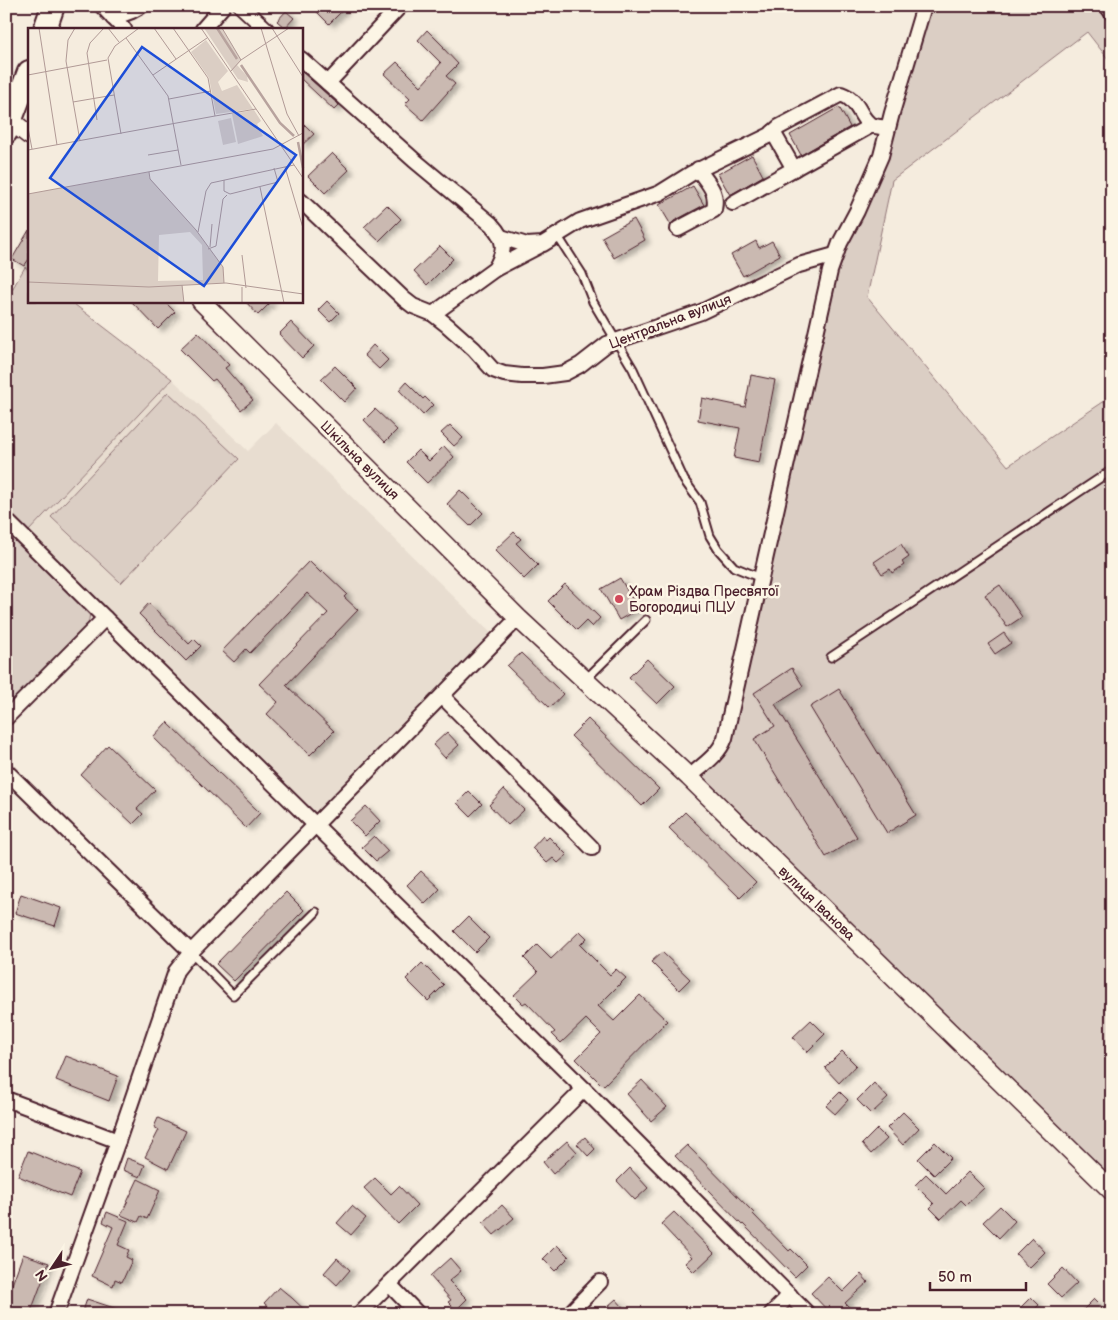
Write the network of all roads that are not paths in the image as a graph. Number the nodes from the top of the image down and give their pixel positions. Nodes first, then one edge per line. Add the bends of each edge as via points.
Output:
1 (53, 6) edge
2 (102, 6) edge
3 (141, 6) edge
4 (223, 6) edge
5 (241, 6) edge
6 (400, 6) edge
7 (924, 6) edge
8 (1107, 6) edge
9 (1112, 13) edge
10 (113, 18) junction
11 (45, 28) edge
12 (123, 28) edge
13 (204, 28) edge
14 (265, 28) edge
15 (302, 60) edge
16 (28, 74) edge
17 (328, 83) junction
18 (8, 124) edge
19 (872, 125) junction
20 (888, 128) junction
21 (774, 132) junction
22 (28, 134) edge
23 (698, 169) junction
24 (794, 169) junction
25 (302, 202) edge
26 (733, 203) dead end
27 (678, 229) dead end
28 (558, 235) junction
29 (501, 237) junction
30 (543, 244) junction
31 (835, 255) junction
32 (495, 269) junction
33 (202, 302) edge
34 (433, 314) junction
35 (617, 340) junction
36 (1112, 470) edge
37 (6, 520) edge
38 (761, 578) junction
39 (105, 618) junction
40 (518, 618) junction
41 (646, 620) dead end
42 (831, 657) dead end
43 (585, 681) junction
44 (442, 696) junction
45 (6, 718) edge
46 (6, 771) edge
47 (689, 778) junction
48 (316, 826) junction
49 (592, 848) dead end
50 (316, 912) dead end
51 (191, 952) junction
52 (584, 1089) junction
53 (6, 1099) edge
54 (118, 1141) junction
55 (1112, 1191) edge
56 (600, 1282) dead end
57 (389, 1284) junction
58 (790, 1295) junction
59 (56, 1314) edge
60 (360, 1314) edge
61 (418, 1314) edge
62 (569, 1314) edge
63 (771, 1314) edge
64 (808, 1314) edge

1 - 11 main road
2 - 10 street
3 - 10 street
4 - 13 street
5 - 14 street
6 - 17 street
7 - 20 street
8 - 9 street
10 - 12 street
15 - 17 street
16 - 18 main road
17 - 29 street via 491,224
18 - 22 street
19 - 20 street
19 - 21 street via 854,101 841,94 779,126
19 - 24 street
20 - 31 street via 881,156
21 - 23 street
21 - 24 street
23 - 27 street via 714,193 714,210
23 - 28 street via 660,192 580,221
24 - 26 street
25 - 34 street, Центральна вулиця via 404,299
28 - 30 street
28 - 35 lane
29 - 30 street via 527,245
29 - 32 street via 503,250
30 - 32 street
31 - 35 street, Центральна вулиця via 799,265 701,312
31 - 38 street
32 - 34 street
33 - 40 street, Шкільна вулиця
34 - 35 street, Центральна вулиця via 493,370 504,374 543,376 565,373 606,344
35 - 38 lane via 684,480 700,502 710,536 734,567
36 - 42 lane
37 - 39 street
38 - 47 street via 726,738 715,755
39 - 45 street
39 - 48 street
40 - 43 street, вулиця Іванова
40 - 44 street
41 - 43 lane
43 - 47 street, вулиця Іванова
44 - 48 street
44 - 49 street
46 - 51 street
47 - 55 street, вулиця Іванова
48 - 51 street
48 - 52 street
50 - 51 lane via 233,995
51 - 54 street via 176,971
52 - 57 street
52 - 58 street
53 - 54 street
54 - 59 street
56 - 62 street
57 - 60 street
57 - 61 street
58 - 63 street
58 - 64 street

